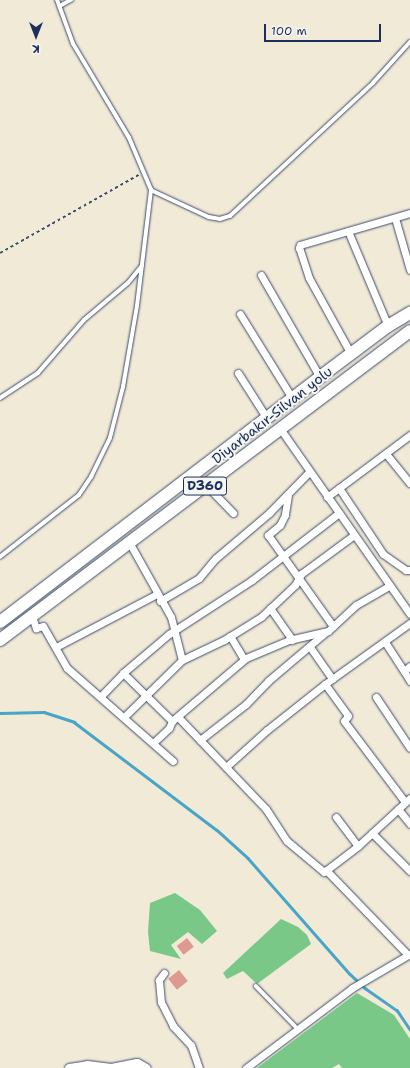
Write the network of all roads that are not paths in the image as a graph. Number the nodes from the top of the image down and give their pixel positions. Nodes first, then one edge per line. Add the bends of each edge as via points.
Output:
1 (57, 0) edge
2 (71, 0) edge
3 (60, 6) junction
4 (410, 42) edge
5 (151, 190) junction
6 (410, 213) edge
7 (395, 218) junction
8 (348, 231) junction
9 (142, 265) junction
10 (410, 270) edge
11 (261, 275) dead end
12 (410, 313) edge
13 (240, 314) dead end
14 (388, 326) junction
15 (410, 331) edge
16 (351, 354) junction
17 (238, 373) dead end
18 (320, 377) junction
19 (0, 398) edge
20 (292, 398) junction
21 (266, 417) junction
22 (279, 427) junction
23 (410, 435) edge
24 (386, 455) junction
25 (309, 472) junction
26 (410, 483) edge
27 (206, 485) junction
28 (339, 488) junction
29 (288, 495) junction
30 (327, 497) junction
31 (233, 513) dead end
32 (339, 513) junction
33 (354, 535) junction
34 (129, 542) junction
35 (284, 556) junction
36 (0, 557) edge
37 (410, 570) edge
38 (298, 579) junction
39 (390, 585) junction
40 (158, 597) junction
41 (270, 608) junction
42 (410, 614) edge
43 (32, 616) junction
44 (0, 622) edge
45 (410, 623) edge
46 (330, 628) junction
47 (174, 631) junction
48 (230, 636) junction
49 (0, 640) edge
50 (292, 640) junction
51 (385, 642) junction
52 (56, 647) junction
53 (310, 647) junction
54 (244, 659) junction
55 (182, 660) junction
56 (410, 666) edge
57 (404, 671) junction
58 (123, 673) junction
59 (328, 681) junction
60 (410, 681) edge
61 (146, 695) junction
62 (101, 696) junction
63 (376, 697) dead end
64 (124, 717) junction
65 (176, 719) junction
66 (200, 740) junction
67 (153, 743) junction
68 (410, 748) edge
69 (173, 761) dead end
70 (226, 767) junction
71 (408, 800) edge
72 (398, 809) junction
73 (336, 817) dead end
74 (410, 824) edge
75 (372, 833) junction
76 (358, 846) junction
77 (326, 870) junction
78 (410, 871) edge
79 (409, 955) edge
80 (164, 973) dead end
81 (256, 986) dead end
82 (298, 1028) junction
83 (69, 1068) edge
84 (146, 1068) edge
85 (199, 1068) edge
86 (246, 1068) edge

1 - 3 lane
2 - 3 lane
3 - 5 lane via 74,44 129,138
4 - 5 lane via 373,83 230,216 220,219 209,217
5 - 9 lane
6 - 7 street
7 - 8 street
7 - 10 street
8 - 14 street
8 - 16 street via 300,245 299,248 309,278
9 - 19 lane via 128,283 84,320 38,373
9 - 36 lane via 123,387 110,438 79,495
11 - 18 street
12 - 14 highway, Diyarbakır-Silvan yolu / D360
13 - 20 street
14 - 16 highway, Diyarbakır-Silvan yolu / D360
15 - 22 highway, Diyarbakır-Silvan yolu / D360
16 - 18 highway, Diyarbakır-Silvan yolu / D360
17 - 21 street
18 - 20 highway, Diyarbakır-Silvan yolu / D360
20 - 21 highway, Diyarbakır-Silvan yolu / D360
21 - 44 highway, Diyarbakır-Silvan yolu / D360
22 - 25 street
22 - 27 highway, Diyarbakır-Silvan yolu / D360
23 - 24 street
24 - 26 street
24 - 28 street
25 - 29 street
25 - 30 street
27 - 31 street
27 - 34 highway, Diyarbakır-Silvan yolu / D360
28 - 30 street
28 - 37 street via 383,554 406,570
29 - 35 street via 285,515 280,525 268,535
29 - 40 street via 241,534 199,578
30 - 32 street
32 - 33 street
32 - 35 street
33 - 38 street via 311,566
33 - 39 street
34 - 40 street
34 - 43 highway, Diyarbakır-Silvan yolu / D360
35 - 38 street
35 - 47 street
38 - 41 street
38 - 46 street
39 - 42 street
39 - 46 street via 356,605
40 - 47 street via 171,617
40 - 52 street
41 - 48 street via 261,617
41 - 50 street
43 - 49 highway, Diyarbakır-Silvan yolu / D360
43 - 52 street via 36,628 43,626
45 - 51 street
46 - 50 street
46 - 53 street
47 - 55 street
47 - 58 street
48 - 54 street
48 - 55 street
50 - 54 street
51 - 57 street
51 - 59 street
52 - 62 street via 67,668
53 - 59 street
53 - 66 street
54 - 65 street
55 - 61 street
56 - 57 street
57 - 60 street
58 - 61 street
58 - 62 street
59 - 70 street
59 - 71 street via 348,716 344,721
61 - 64 street
61 - 65 street
62 - 64 street
63 - 68 street
64 - 67 street
65 - 66 street
65 - 67 street
66 - 70 street
67 - 69 street
70 - 77 street via 266,809 287,841 324,872
71 - 72 street
72 - 74 street
72 - 75 street
73 - 76 street
75 - 76 street
75 - 78 street
76 - 77 street
77 - 79 street
79 - 82 street via 355,986
80 - 85 street via 159,980 161,1002 173,1026 191,1045
81 - 82 lane
82 - 86 street
83 - 84 street via 87,1065 111,1068 137,1063

